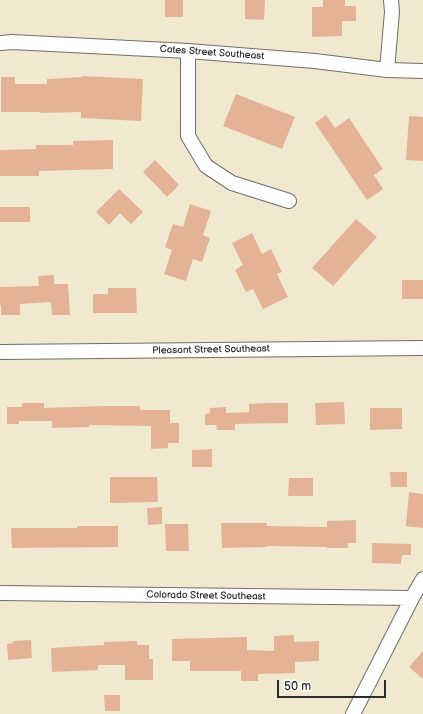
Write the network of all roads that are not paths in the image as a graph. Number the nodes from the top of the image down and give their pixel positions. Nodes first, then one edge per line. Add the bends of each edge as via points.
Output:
1 (391, 0) edge
2 (0, 43) edge
3 (188, 51) junction
4 (387, 70) junction
5 (423, 71) edge
6 (289, 201) dead end
7 (423, 348) edge
8 (0, 352) edge
9 (423, 579) edge
10 (0, 593) edge
11 (412, 598) junction
12 (352, 714) edge

1 - 4 street
2 - 3 street, Cates Street Southeast
3 - 4 street, Cates Street Southeast via 315,61
3 - 6 street via 188,136 206,166 232,183
4 - 5 street, Cates Street Southeast
7 - 8 street, Pleasant Street Southeast
9 - 11 street
10 - 11 street, Colorado Street Southeast
11 - 12 street

